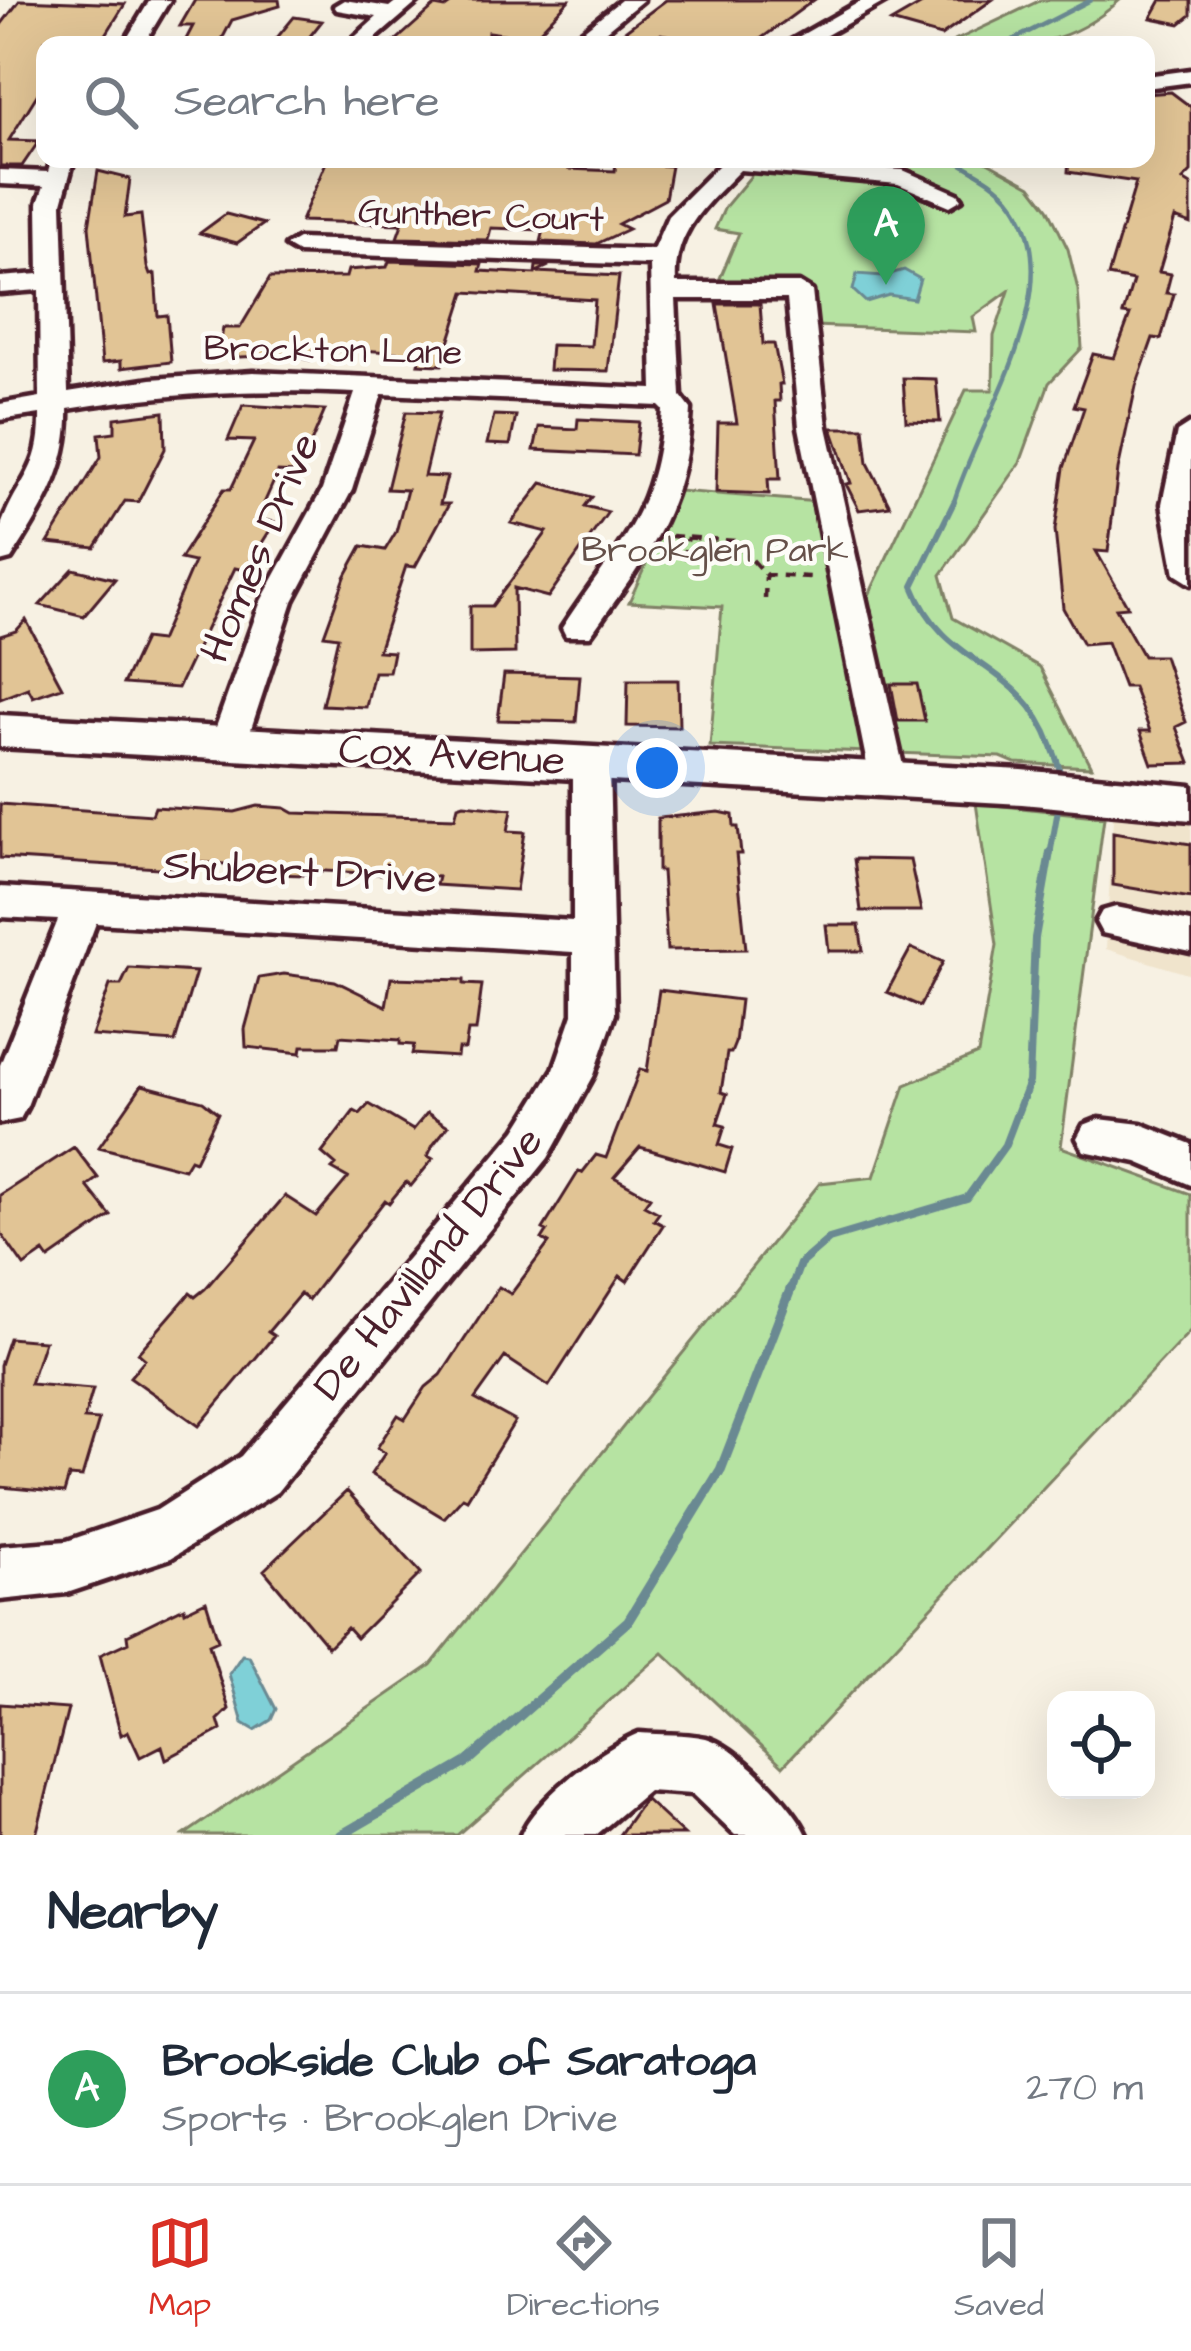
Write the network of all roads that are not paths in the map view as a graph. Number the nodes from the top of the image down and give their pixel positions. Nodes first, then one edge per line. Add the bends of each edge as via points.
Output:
1 (160, 0) edge
2 (410, 0) edge
3 (633, 0) edge
4 (878, 0) edge
5 (344, 6) dead end
6 (389, 13) junction
7 (138, 36) edge
8 (365, 36) edge
9 (587, 36) edge
10 (811, 36) edge
11 (1191, 76) edge
12 (1155, 81) edge
13 (731, 168) edge
14 (810, 168) edge
15 (58, 169) edge
16 (0, 177) edge
17 (950, 199) dead end
18 (298, 246) dead end
19 (662, 258) junction
20 (51, 281) junction
21 (0, 285) edge
22 (663, 291) junction
23 (371, 385) junction
24 (667, 398) junction
25 (56, 403) junction
26 (0, 412) edge
27 (1190, 437) edge
28 (0, 552) edge
29 (1191, 574) edge
30 (578, 628) dead end
31 (0, 731) edge
32 (228, 744) junction
33 (591, 764) junction
34 (888, 779) junction
35 (1191, 803) edge
36 (0, 902) edge
37 (82, 909) junction
38 (1116, 922) dead end
39 (1191, 937) edge
40 (594, 938) junction
41 (5, 1106) dead end
42 (1099, 1138) dead end
43 (1191, 1165) edge
44 (0, 1573) edge
45 (550, 1835) edge
46 (778, 1835) edge

1 - 7 street
2 - 6 street
3 - 9 street
4 - 10 street
5 - 6 street
6 - 8 street
11 - 12 street
13 - 19 street via 677,220
14 - 17 street via 903,177
15 - 16 street
15 - 20 street
18 - 19 street, Gunther Court
19 - 22 street
20 - 21 street
20 - 25 street
22 - 24 street
22 - 34 street via 799,291 813,427
23 - 24 street, Brockton Lane
23 - 25 street, Brockton Lane via 199,382
23 - 32 street, Homes Drive via 337,490 277,601
24 - 30 street via 676,409 676,460 661,508
25 - 26 street, Brockton Lane
25 - 28 street via 56,444 45,475
27 - 29 street via 1177,504
31 - 32 main road, Cox Avenue
32 - 33 main road, Cox Avenue
33 - 34 main road, Cox Avenue
33 - 40 street, De Havilland Drive
34 - 35 main road, Cox Avenue
36 - 37 street, Shubert Drive
37 - 40 street, Shubert Drive
37 - 41 street
38 - 39 street
40 - 44 street, De Havilland Drive via 594,1014 573,1075 532,1144 259,1474 171,1532 67,1568
42 - 43 street via 1141,1144
45 - 46 street via 639,1762 704,1766

